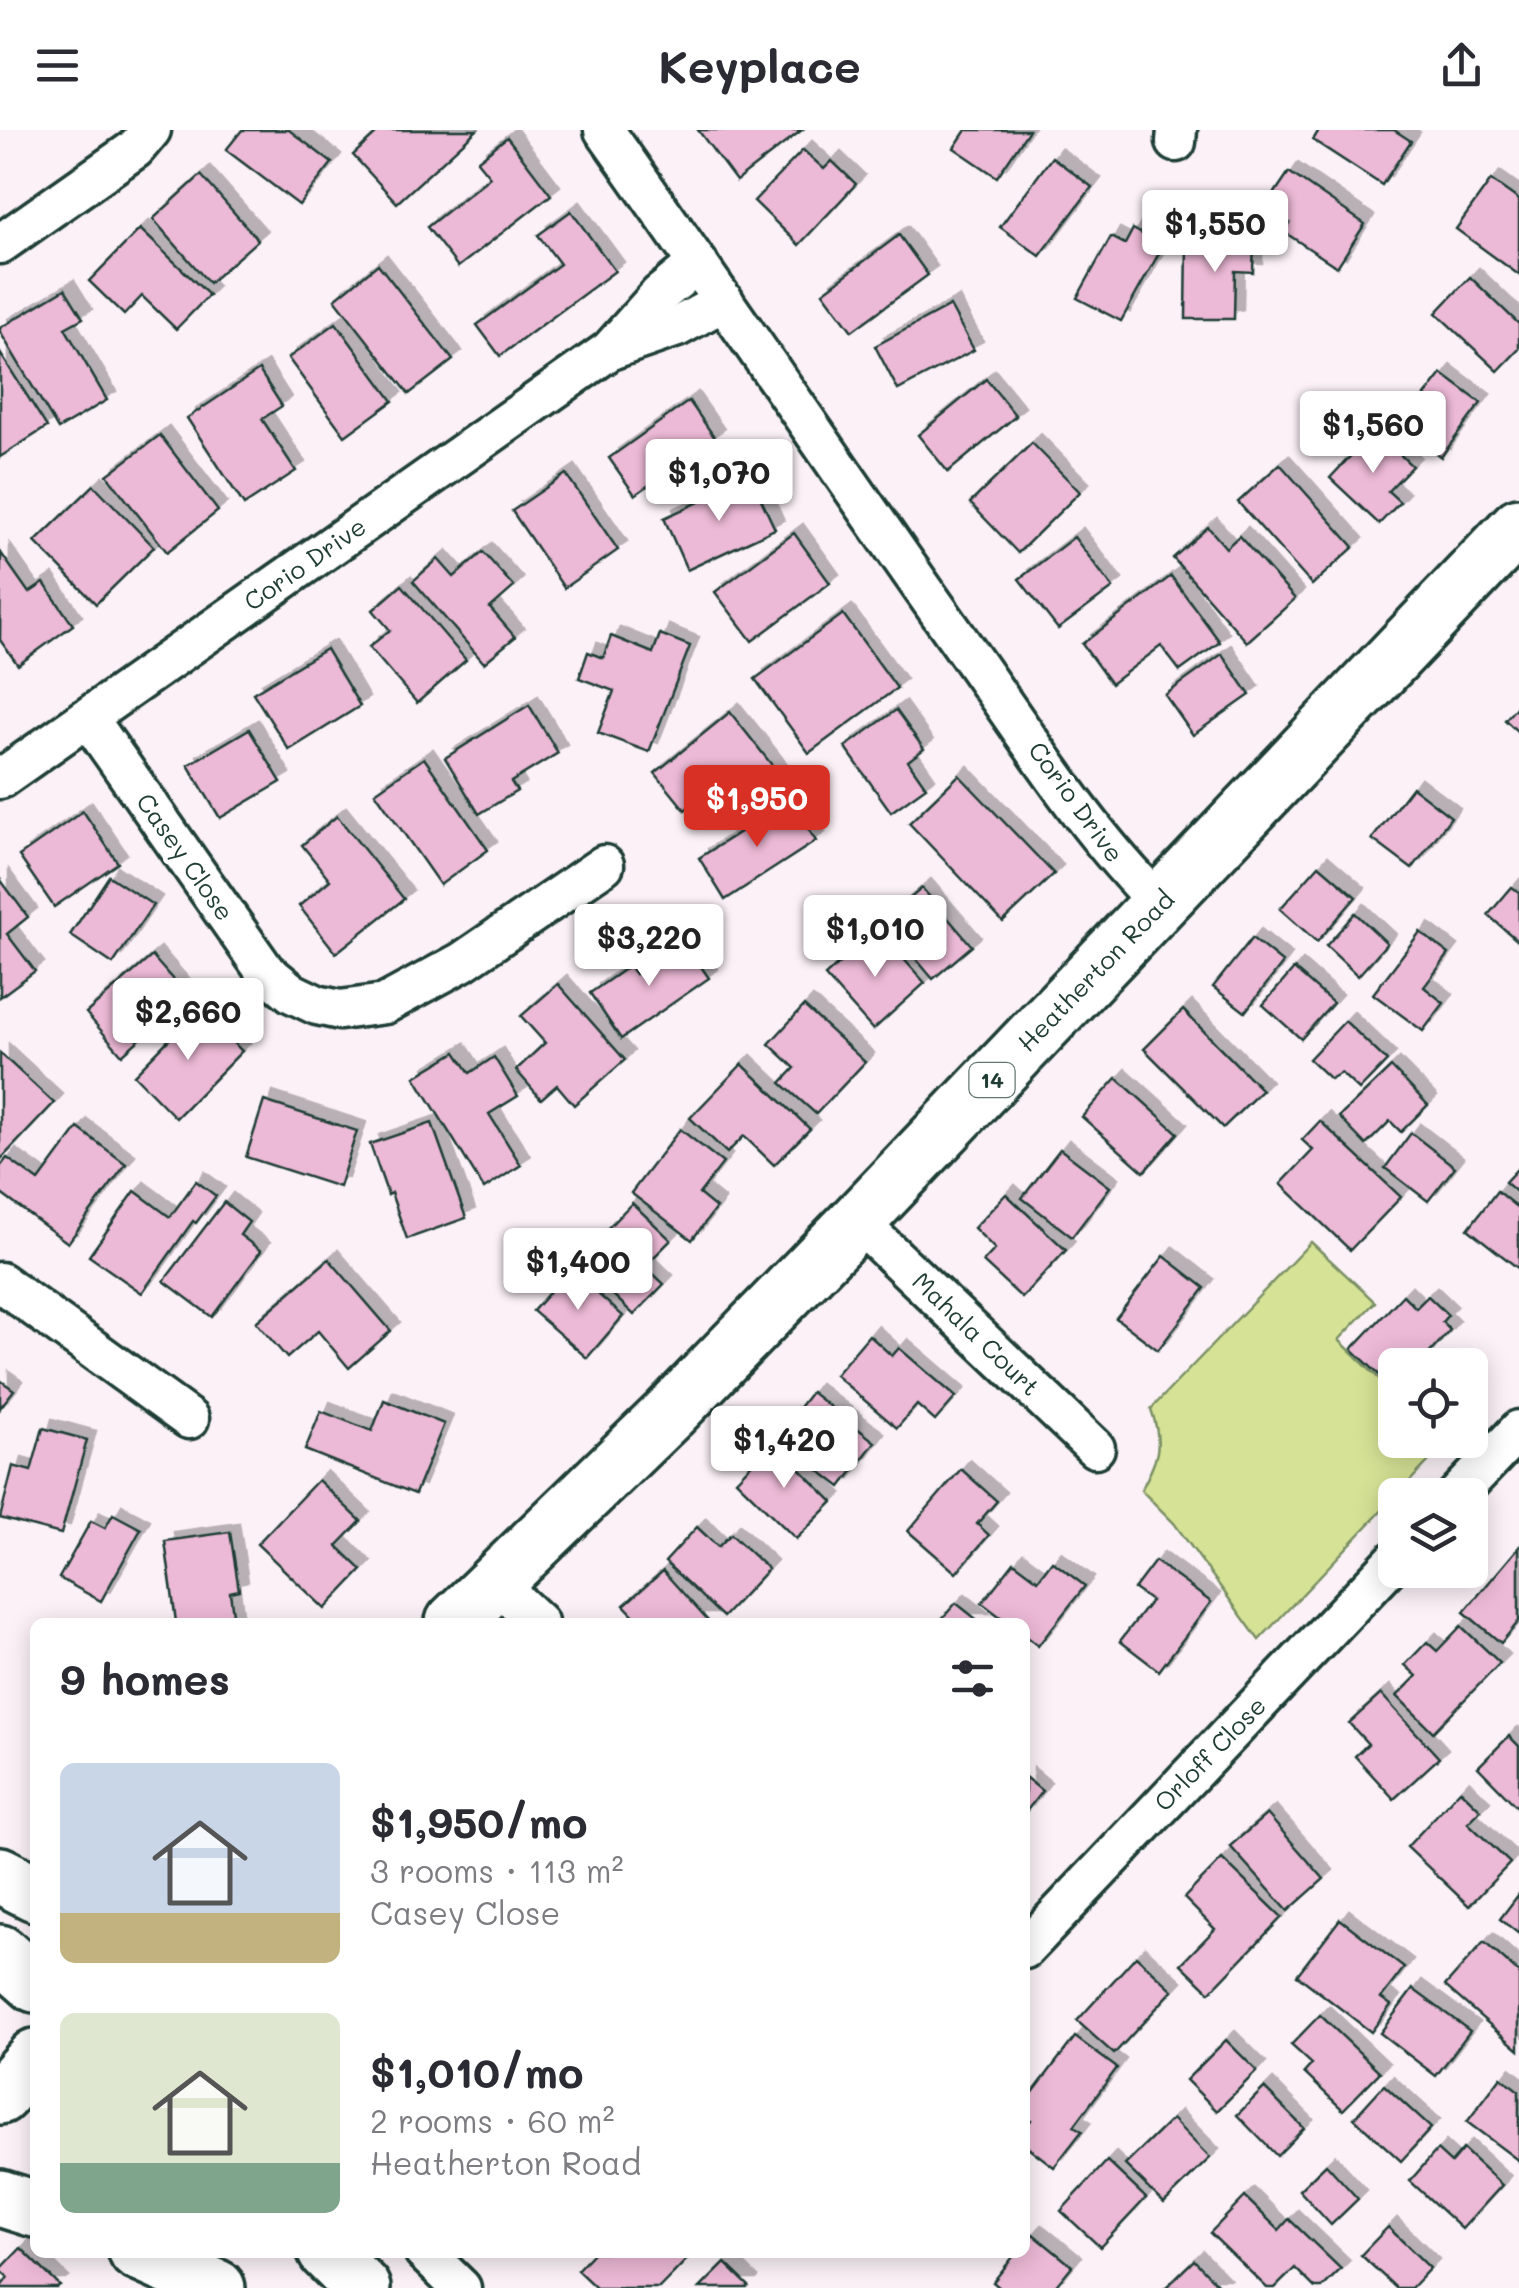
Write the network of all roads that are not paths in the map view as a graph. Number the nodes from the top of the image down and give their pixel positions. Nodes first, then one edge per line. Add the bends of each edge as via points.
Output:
1 (151, 130) edge
2 (604, 130) edge
3 (0, 244) edge
4 (698, 262) junction
5 (724, 301) junction
6 (610, 350) junction
7 (1519, 526) edge
8 (88, 718) junction
9 (0, 779) edge
10 (604, 865) dead end
11 (1160, 904) junction
12 (858, 1220) junction
13 (0, 1282) edge
14 (188, 1419) dead end
15 (1519, 1430) edge
16 (1094, 1448) dead end
17 (1473, 1478) edge
18 (1378, 1578) edge
19 (495, 1582) junction
20 (458, 1618) edge
21 (534, 1618) edge
22 (0, 1875) edge
23 (30, 1890) edge
24 (1030, 1943) edge
25 (0, 1954) edge
26 (30, 1980) edge
27 (0, 2198) edge
28 (30, 2207) edge
29 (150, 2258) edge
30 (185, 2258) edge
31 (332, 2258) edge
32 (430, 2258) edge
33 (217, 2288) edge
34 (362, 2288) edge
35 (461, 2288) edge

1 - 3 street via 135,149
2 - 4 street, Corio Drive
4 - 5 street, Corio Drive
4 - 6 street, Corio Drive
5 - 6 street, Corio Drive via 677,327
5 - 11 street, Corio Drive via 1106,847
6 - 8 street, Corio Drive
7 - 11 main road, Heatherton Road / 14
8 - 9 street, Corio Drive
8 - 10 street, Casey Close via 265,971 317,1005 340,1010 385,1004 462,962
11 - 12 main road, Heatherton Road / 14
12 - 16 street, Mahala Court
12 - 19 main road, Heatherton Road / 14
13 - 14 street
15 - 17 street
18 - 24 street, Orloff Close
19 - 20 main road, Heatherton Road / 14
19 - 21 street
22 - 23 main road
25 - 26 main road
27 - 28 main road
29 - 33 main road
30 - 33 main road
31 - 34 main road
32 - 35 street

